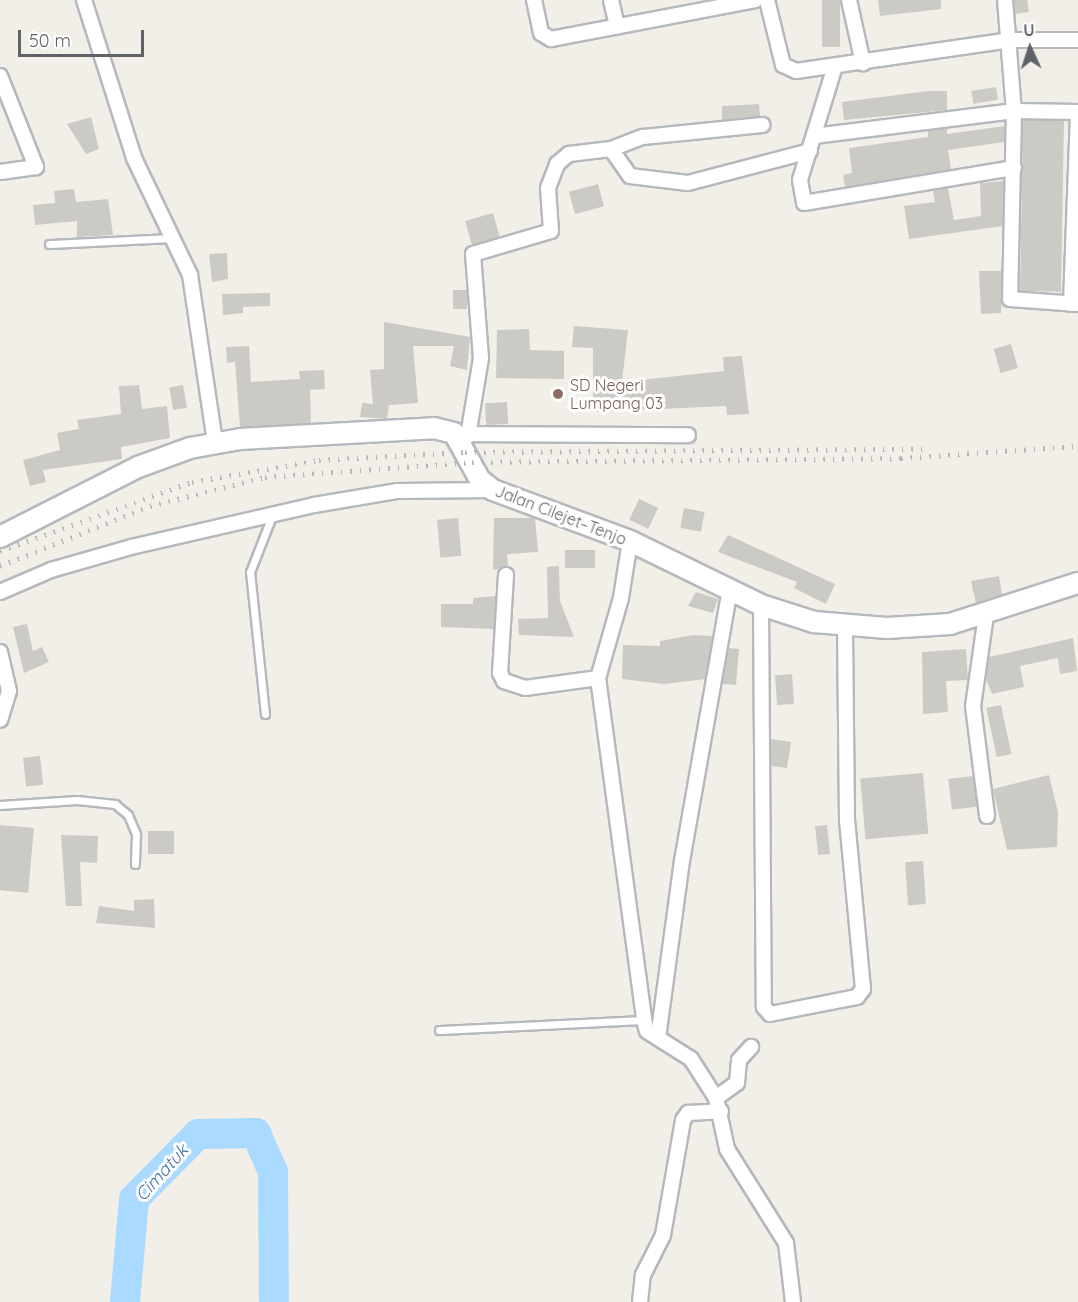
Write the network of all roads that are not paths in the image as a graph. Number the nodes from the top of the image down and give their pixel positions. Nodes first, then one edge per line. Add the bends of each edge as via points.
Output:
1 (84, 0) edge
2 (534, 0) edge
3 (610, 0) edge
4 (755, 0) edge
5 (767, 0) edge
6 (849, 0) edge
7 (1005, 0) edge
8 (693, 6) edge
9 (617, 26) junction
10 (1011, 40) junction
11 (1078, 40) edge
12 (863, 63) junction
13 (836, 66) junction
14 (0, 76) edge
15 (1014, 111) junction
16 (1078, 114) edge
17 (762, 125) dead end
18 (814, 136) junction
19 (611, 149) junction
20 (810, 151) junction
21 (1014, 168) junction
22 (0, 172) edge
23 (173, 238) junction
24 (49, 244) dead end
25 (1075, 304) edge
26 (461, 435) junction
27 (688, 435) dead end
28 (215, 442) junction
29 (493, 490) junction
30 (273, 514) junction
31 (0, 537) edge
32 (630, 541) junction
33 (506, 575) dead end
34 (1078, 583) edge
35 (730, 589) junction
36 (0, 592) edge
37 (761, 605) junction
38 (986, 615) junction
39 (845, 627) junction
40 (0, 652) edge
41 (598, 678) junction
42 (265, 714) dead end
43 (0, 720) edge
44 (0, 805) edge
45 (987, 816) dead end
46 (135, 864) dead end
47 (644, 1020) junction
48 (439, 1030) dead end
49 (658, 1038) junction
50 (751, 1047) dead end
51 (718, 1104) junction
52 (640, 1302) edge
53 (793, 1302) edge

1 - 23 street via 134,158
2 - 9 street via 545,37
3 - 9 street
4 - 8 street
5 - 13 street via 783,65 796,71
6 - 12 street
7 - 10 street
8 - 9 street
10 - 11 street
10 - 12 street
10 - 15 street
12 - 13 street
13 - 18 street
14 - 22 street via 36,166
15 - 16 street
15 - 18 street
15 - 21 street
16 - 25 street
17 - 19 street via 643,137
18 - 20 street
19 - 20 street via 630,176 688,183
19 - 26 street via 588,149 557,164 548,188 553,223 546,237 473,254 481,358
20 - 21 street via 800,199 810,204
21 - 25 street via 1010,299
23 - 24 lane
23 - 28 street via 190,275
26 - 27 street
26 - 28 main road via 434,428
26 - 29 main road, Jalan Cilejet–Tenjo via 480,480
28 - 31 main road via 138,466
29 - 30 street via 398,491
29 - 32 main road, Jalan Cilejet–Tenjo
30 - 36 street via 51,570
30 - 42 lane via 250,572
32 - 35 main road, Jalan Cilejet–Tenjo
32 - 41 street via 621,598
33 - 41 street via 504,681 525,688
34 - 38 main road, Jalan Cilejet–Tenjo
35 - 37 main road, Jalan Cilejet–Tenjo
35 - 49 street via 682,861
37 - 39 main road, Jalan Cilejet–Tenjo
37 - 39 street via 764,1007 771,1014 857,997 863,989 847,820
38 - 39 main road, Jalan Cilejet–Tenjo via 922,628
38 - 45 street via 973,706
40 - 43 street via 9,692
41 - 47 street
44 - 46 lane via 96,800 115,804 136,834
47 - 48 lane
47 - 49 street
49 - 51 street via 691,1059
50 - 51 street via 739,1060 737,1083
51 - 52 street via 688,1113 683,1120 663,1235 642,1275
51 - 53 street via 727,1149 786,1243

